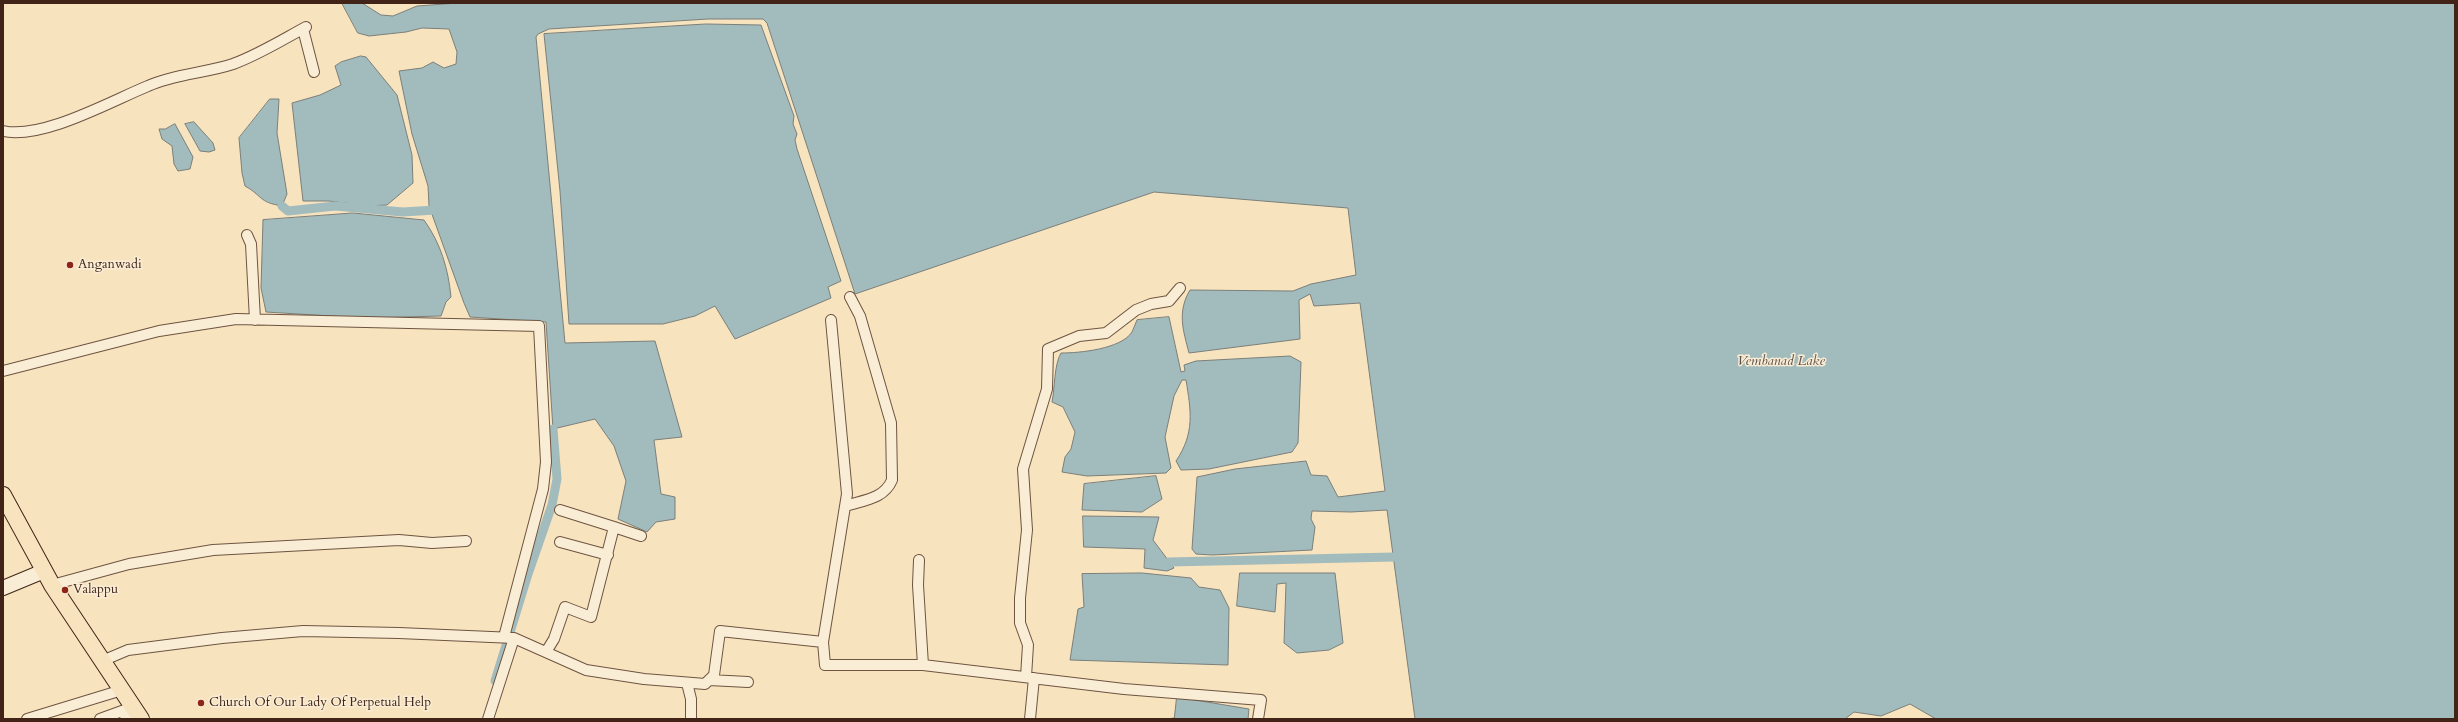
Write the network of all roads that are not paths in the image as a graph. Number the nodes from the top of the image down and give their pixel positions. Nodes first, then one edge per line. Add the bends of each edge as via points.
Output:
1 (314, 72) dead end
2 (3, 131) edge
3 (247, 235) dead end
4 (1180, 288) dead end
5 (850, 297) dead end
6 (255, 320) junction
7 (831, 320) dead end
8 (3, 371) edge
9 (3, 495) edge
10 (845, 506) junction
11 (560, 510) dead end
12 (7, 515) edge
13 (614, 527) junction
14 (641, 536) dead end
15 (466, 540) dead end
16 (560, 542) dead end
17 (608, 555) junction
18 (919, 560) dead end
19 (48, 578) junction
20 (3, 588) edge
21 (509, 637) junction
22 (823, 642) junction
23 (546, 652) junction
24 (102, 661) junction
25 (923, 665) junction
26 (1030, 677) junction
27 (709, 680) junction
28 (748, 682) dead end
29 (687, 683) junction
30 (122, 690) junction
31 (134, 715) edge
32 (27, 719) edge
33 (100, 719) edge
34 (488, 719) edge
35 (692, 719) edge
36 (1030, 719) edge
37 (1258, 719) edge

1 - 2 street via 304,28 233,64 148,85 85,114 40,130 15,134
3 - 6 street via 251,244
4 - 26 street via 1169,301 1136,310 1106,333 1079,336 1048,349 1047,389 1023,469 1027,530 1020,624 1028,645
5 - 10 street via 860,316 891,423 892,480 888,489 881,495
6 - 8 street via 236,319 159,331
6 - 21 street via 539,326 546,462 543,489
7 - 10 street via 847,494
9 - 12 main road
10 - 22 street
11 - 13 street
12 - 19 main road
13 - 14 street
13 - 17 street
15 - 19 street via 432,543 399,540 213,550
16 - 17 street
17 - 23 street via 591,617 564,607 554,639
18 - 25 street
19 - 20 main road
19 - 24 main road
21 - 23 street
21 - 24 street via 303,631 128,650
21 - 34 street
22 - 25 street via 826,664
22 - 27 street via 720,631 714,674
23 - 29 street via 586,670
24 - 30 main road
25 - 26 street
26 - 36 street
26 - 37 street via 1124,689 1261,700
27 - 28 street
27 - 29 street via 705,684
29 - 35 street via 692,699
30 - 31 main road
30 - 32 street
31 - 33 street

